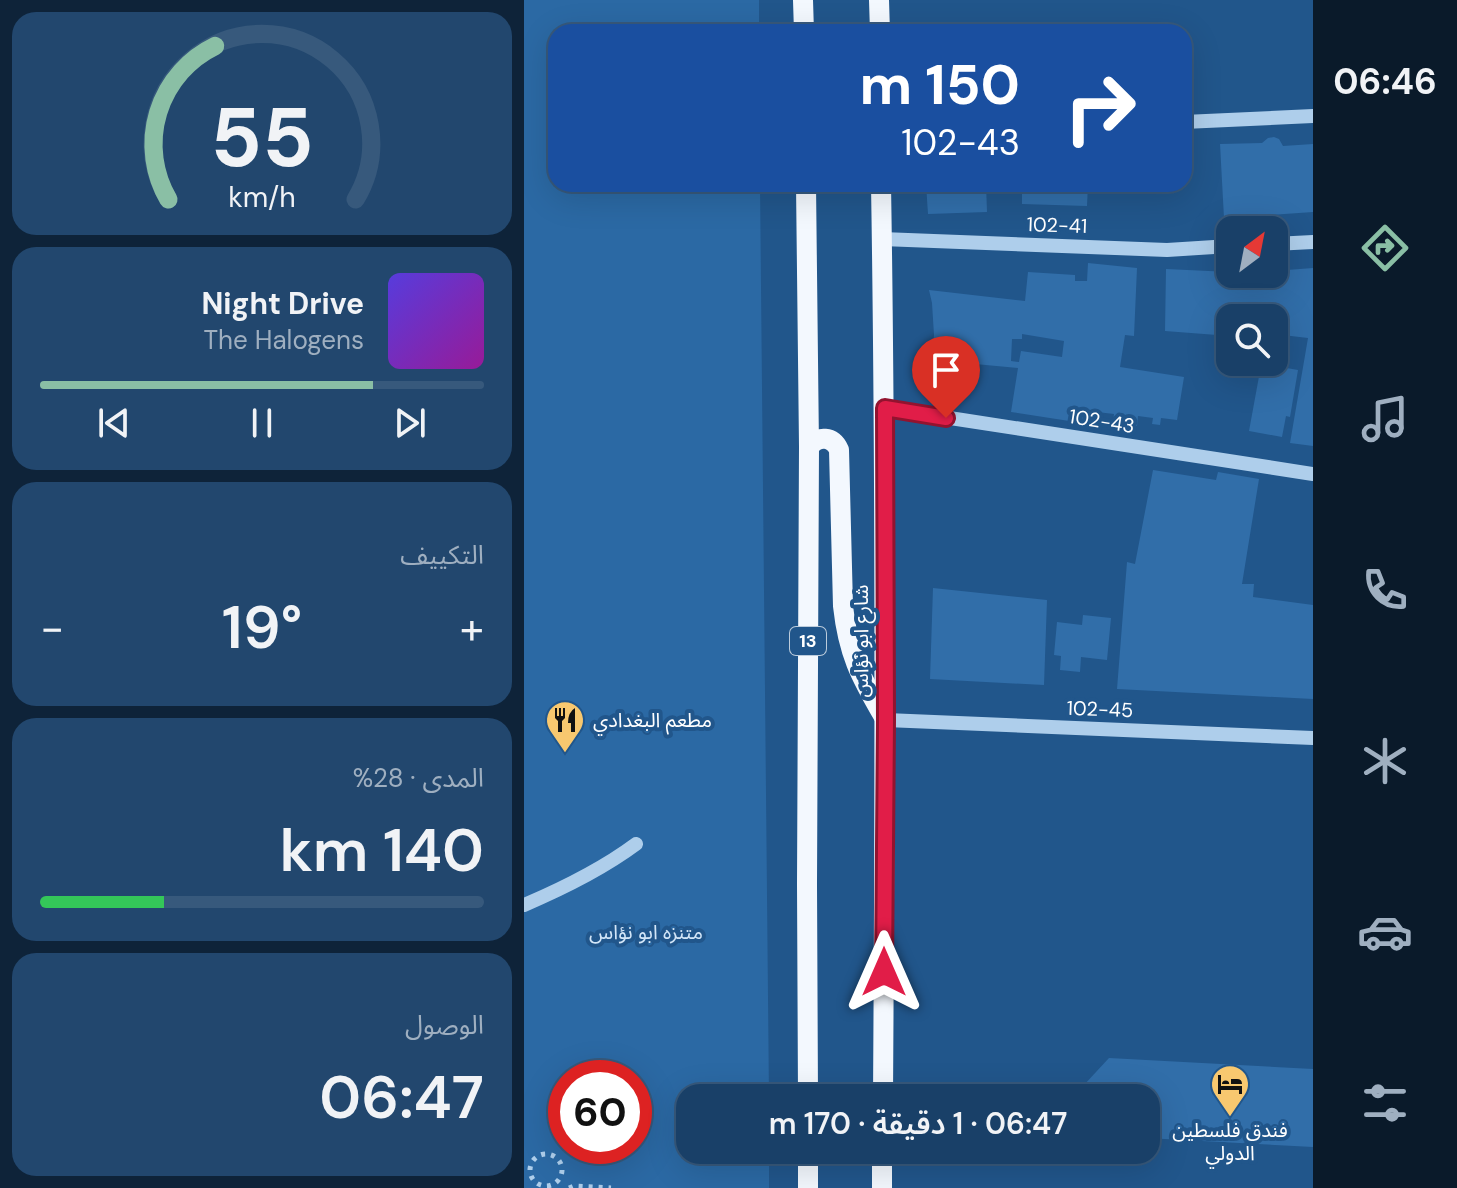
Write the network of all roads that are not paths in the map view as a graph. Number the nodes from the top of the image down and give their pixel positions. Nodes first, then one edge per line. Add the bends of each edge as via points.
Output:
1 (803, 0) edge
2 (879, 0) edge
3 (804, 24) edge
4 (880, 24) edge
5 (1313, 116) edge
6 (1192, 122) edge
7 (806, 192) edge
8 (881, 192) edge
9 (882, 239) junction
10 (1313, 242) edge
11 (1288, 243) edge
12 (1216, 247) edge
13 (885, 408) junction
14 (809, 447) junction
15 (1313, 474) edge
16 (886, 720) junction
17 (1313, 738) edge
18 (636, 844) dead end
19 (524, 905) edge
20 (808, 1084) edge
21 (883, 1084) edge
22 (808, 1164) edge
23 (882, 1164) edge
24 (808, 1188) edge
25 (882, 1188) edge

1 - 3 main road
2 - 4 main road
5 - 6 street
7 - 14 main road, 13
8 - 9 main road, شارع ابو نؤاس
9 - 12 street, 102-41 via 1167,250
9 - 13 main road, شارع ابو نؤاس
10 - 11 street
13 - 15 street, 102-43
13 - 16 main road, شارع ابو نؤاس
14 - 16 main road via 825,438 839,450 845,631 862,679
14 - 20 main road, 13
16 - 17 street, 102-45
16 - 21 main road, شارع ابو نؤاس
18 - 19 street via 608,864
22 - 24 main road
23 - 25 main road

